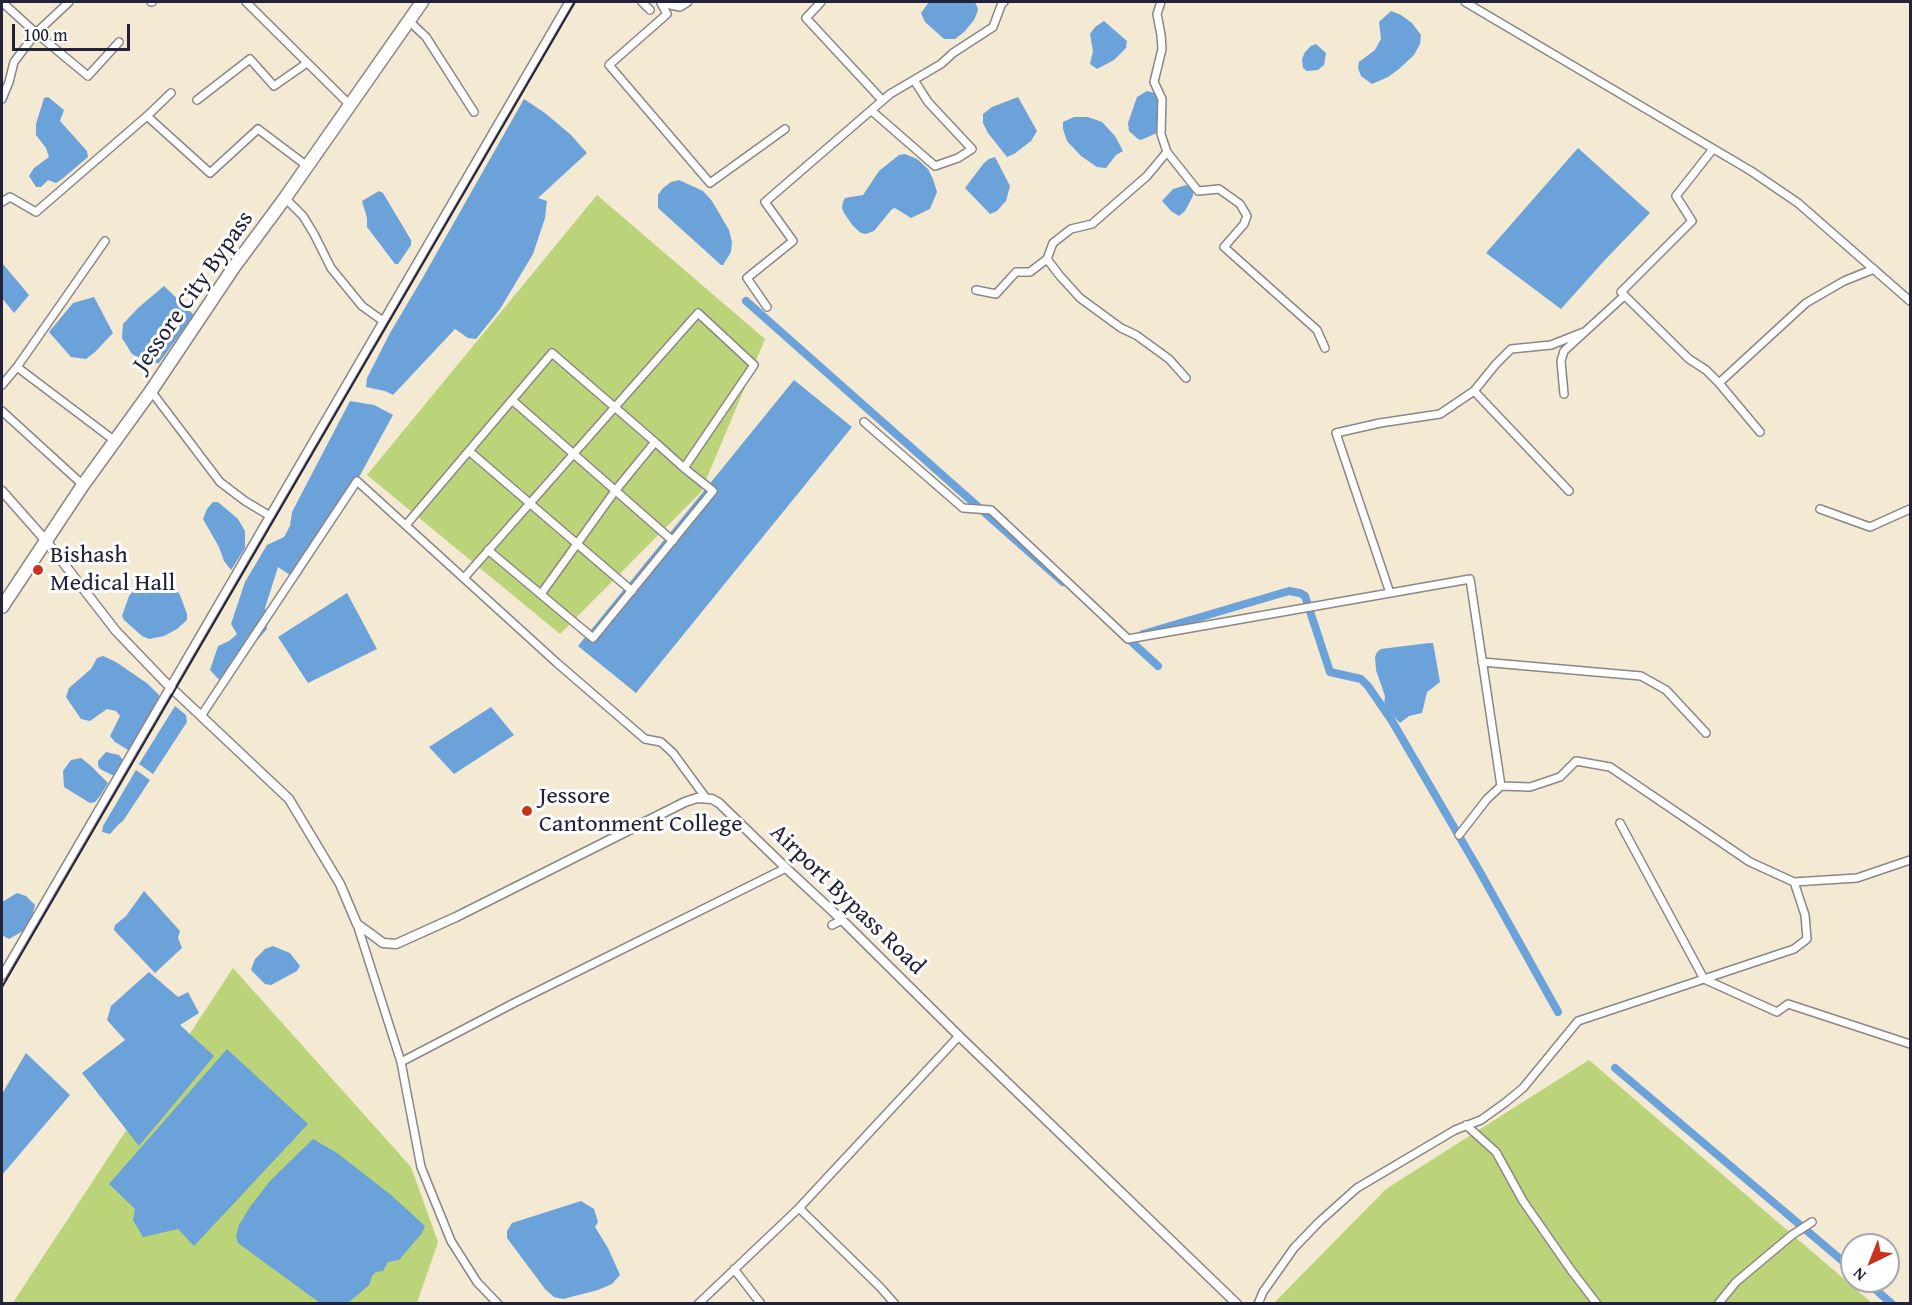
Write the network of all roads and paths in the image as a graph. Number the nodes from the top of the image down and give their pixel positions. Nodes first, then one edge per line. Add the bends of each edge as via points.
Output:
1 (2, 2) edge
2 (69, 2) edge
3 (246, 2) edge
4 (422, 2) edge
5 (569, 2) edge
6 (642, 2) edge
7 (688, 2) edge
8 (821, 2) edge
9 (1004, 2) edge
10 (1161, 2) edge
11 (1465, 2) edge
12 (681, 4) edge
13 (650, 10) dead end
14 (409, 21) junction
15 (36, 33) junction
16 (119, 42) dead end
17 (307, 63) junction
18 (914, 80) junction
19 (171, 93) dead end
20 (2, 99) edge
21 (197, 100) dead end
22 (882, 100) junction
23 (350, 105) junction
24 (474, 112) dead end
25 (873, 112) dead end
26 (147, 116) junction
27 (785, 129) dead end
28 (1713, 149) junction
29 (1167, 152) junction
30 (307, 166) junction
31 (285, 198) junction
32 (2, 202) edge
33 (105, 242) dead end
34 (1047, 259) junction
35 (1874, 269) junction
36 (976, 290) dead end
37 (1624, 296) junction
38 (1911, 301) edge
39 (767, 307) dead end
40 (383, 321) junction
41 (1584, 332) junction
42 (1325, 348) dead end
43 (17, 367) junction
44 (1186, 378) dead end
45 (1719, 383) junction
46 (2, 385) edge
47 (150, 391) junction
48 (1474, 392) junction
49 (1564, 393) dead end
50 (512, 400) junction
51 (615, 407) junction
52 (2, 411) edge
53 (864, 422) dead end
54 (1760, 432) dead end
55 (115, 441) junction
56 (655, 442) junction
57 (469, 451) junction
58 (574, 453) junction
59 (684, 468) junction
60 (83, 485) junction
61 (2, 491) edge
62 (615, 491) junction
63 (1569, 491) dead end
64 (530, 503) junction
65 (1820, 509) dead end
66 (1911, 509) edge
67 (270, 516) junction
68 (406, 525) junction
69 (673, 541) junction
70 (47, 542) junction
71 (578, 544) junction
72 (488, 550) junction
73 (464, 578) junction
74 (632, 591) junction
75 (1390, 593) junction
76 (541, 594) junction
77 (2, 607) edge
78 (1482, 662) junction
79 (169, 686) junction
80 (201, 716) junction
81 (1706, 732) dead end
82 (1501, 786) junction
83 (706, 798) junction
84 (1620, 823) dead end
85 (1459, 835) dead end
86 (1911, 860) edge
87 (786, 868) junction
88 (1794, 882) junction
89 (842, 920) junction
90 (357, 924) junction
91 (832, 925) dead end
92 (2, 976) edge
93 (1704, 979) junction
94 (959, 1036) junction
95 (1911, 1044) edge
96 (401, 1062) junction
97 (1466, 1125) junction
98 (799, 1208) junction
99 (1812, 1222) dead end
100 (734, 1269) junction
101 (498, 1304) edge
102 (698, 1304) edge
103 (761, 1304) edge
104 (895, 1304) edge
105 (1238, 1304) edge
106 (1258, 1304) edge
107 (1597, 1304) edge
108 (1718, 1304) edge

1 - 15 street
2 - 15 street
3 - 17 street
4 - 14 highway, Jessore City Bypass
5 - 40 street
6 - 13 street
7 - 12 street
8 - 22 street via 806,18
9 - 18 street via 993,27
10 - 29 street via 1157,14 1162,49 1154,82 1162,99 1161,134
11 - 28 street
12 - 27 street via 661,3 667,14 609,65 710,183
14 - 23 highway, Jessore City Bypass
14 - 24 street via 426,37
15 - 16 street via 88,76
15 - 20 street via 14,62
17 - 21 street via 274,86 250,59
17 - 23 street
18 - 22 street
18 - 25 street via 928,102 972,149 935,166
19 - 26 street
22 - 39 street via 765,202 793,241 747,278
23 - 30 highway, Jessore City Bypass
26 - 30 street via 210,173 258,129
26 - 32 street via 36,212 10,196
28 - 35 street via 1798,202
28 - 37 street via 1676,196 1692,221 1621,292
29 - 34 street via 1147,176 1092,224 1071,229 1053,243
29 - 42 street via 1198,192 1219,189 1240,204 1246,216 1244,224 1224,247 1317,330
30 - 31 highway, Jessore City Bypass
31 - 40 street via 303,216 331,268 362,306
31 - 47 highway, Jessore City Bypass
33 - 43 street
34 - 36 street via 1030,272 1016,272 996,294
34 - 44 street via 1080,298 1169,359
35 - 38 street
35 - 45 street via 1806,303
37 - 41 street
37 - 45 street via 1686,357
40 - 67 street
41 - 48 street via 1551,345 1512,349
41 - 49 street via 1564,351
43 - 46 street
43 - 55 street
45 - 54 street
47 - 55 highway, Jessore City Bypass
47 - 67 street via 220,482
48 - 63 street
48 - 75 street via 1440,414 1336,432
50 - 51 street via 552,353
50 - 57 street
50 - 58 street
51 - 56 street
51 - 58 street
51 - 59 street via 698,313 754,365
52 - 60 street
53 - 75 street via 963,508 991,510 1128,639
55 - 60 highway, Jessore City Bypass
56 - 59 street
56 - 62 street
57 - 64 street
57 - 68 street
58 - 62 street
58 - 64 street
59 - 69 street via 713,491
60 - 70 highway, Jessore City Bypass
61 - 70 street
62 - 69 street
62 - 71 street
64 - 71 street
64 - 72 street
65 - 66 street via 1870,527
67 - 79 street
68 - 73 street
68 - 80 street via 357,481
69 - 74 street
70 - 77 highway, Jessore City Bypass
70 - 79 street via 116,631
71 - 74 street
71 - 76 street
72 - 73 street
72 - 76 street
73 - 83 street via 645,739 661,742 674,753
74 - 76 street via 593,638
75 - 78 street via 1470,579
78 - 81 street via 1641,676 1666,690
78 - 82 street
79 - 80 street
79 - 92 street
80 - 90 street via 289,800 340,884
82 - 85 street
82 - 88 street via 1530,787 1560,777 1576,761 1610,766 1750,862
83 - 87 street, Airport Bypass Road via 719,803
83 - 90 street via 685,802 396,944 383,942
84 - 93 street
86 - 88 street via 1857,878
87 - 89 street, Airport Bypass Road
87 - 96 street
88 - 93 street via 1805,915 1807,939 1794,949
89 - 91 street
89 - 94 street, Airport Bypass Road
90 - 96 street
93 - 95 street via 1777,1012 1788,1004
93 - 97 street via 1578,1021 1523,1088 1481,1120
94 - 98 street
94 - 105 street, Airport Bypass Road
96 - 101 street via 421,1167 451,1241 477,1282
97 - 106 street via 1357,1188 1294,1248
97 - 107 street via 1496,1152 1523,1202
98 - 100 street
98 - 104 street
99 - 108 street via 1736,1282
100 - 102 street
100 - 103 street

